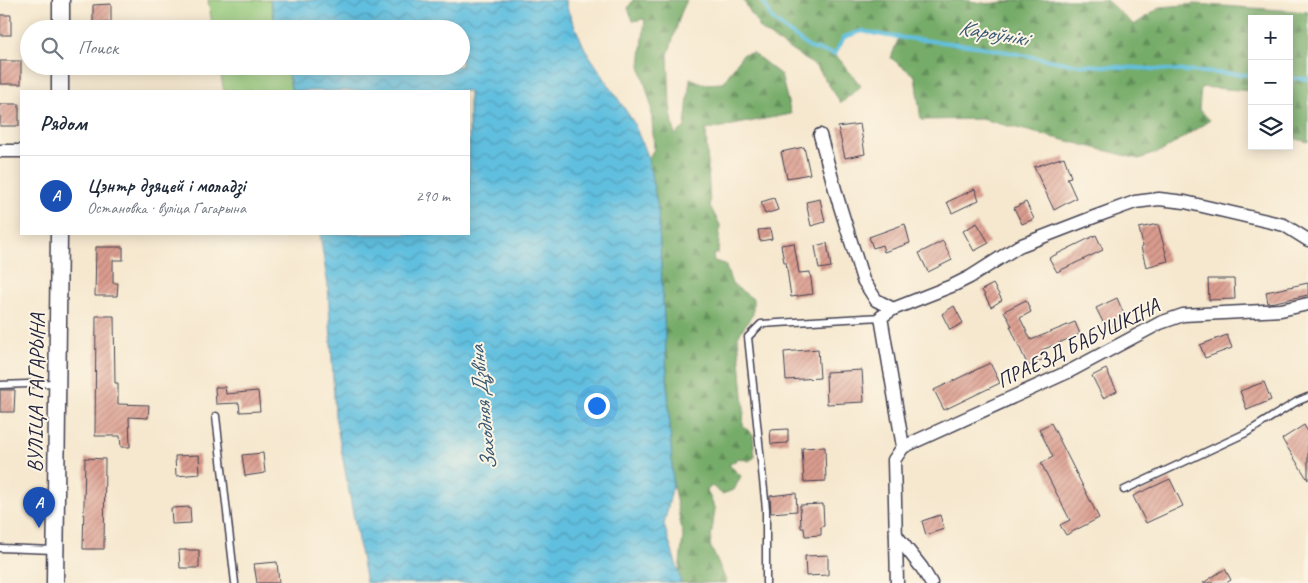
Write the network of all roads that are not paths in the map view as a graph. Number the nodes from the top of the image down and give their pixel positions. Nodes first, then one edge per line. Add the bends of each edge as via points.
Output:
1 (61, 0) edge
2 (61, 20) edge
3 (60, 75) edge
4 (60, 90) edge
5 (820, 135) dead end
6 (0, 150) edge
7 (20, 151) edge
8 (59, 235) edge
9 (1308, 240) edge
10 (1308, 304) edge
11 (893, 309) junction
12 (881, 317) junction
13 (58, 382) junction
14 (0, 385) edge
15 (1308, 397) edge
16 (216, 416) dead end
17 (903, 447) junction
18 (1124, 490) dead end
19 (896, 535) junction
20 (0, 548) edge
21 (56, 550) junction
22 (55, 583) edge
23 (235, 583) edge
24 (766, 583) edge
25 (898, 583) edge
26 (930, 583) edge

1 - 2 main road
3 - 4 main road
5 - 11 street via 863,280 876,300
6 - 7 street
8 - 13 main road, ВУЛІЦА ГАГАРЫНА
9 - 11 street via 1284,225 1185,202 1159,199 1135,202 1019,246 954,285
10 - 17 street, ПРАЕЗД БАБУШКІНА via 1281,310 1183,315 1160,323 1070,370
11 - 12 street
12 - 17 street
12 - 24 lane via 761,324 748,337 766,509
13 - 14 lane
13 - 21 main road, ВУЛІЦА ГАГАРЫНА
15 - 18 lane via 1246,433
16 - 23 lane
17 - 19 street via 894,460
19 - 25 street
19 - 26 street
20 - 21 lane
21 - 22 main road, ВУЛІЦА ГАГАРЫНА

